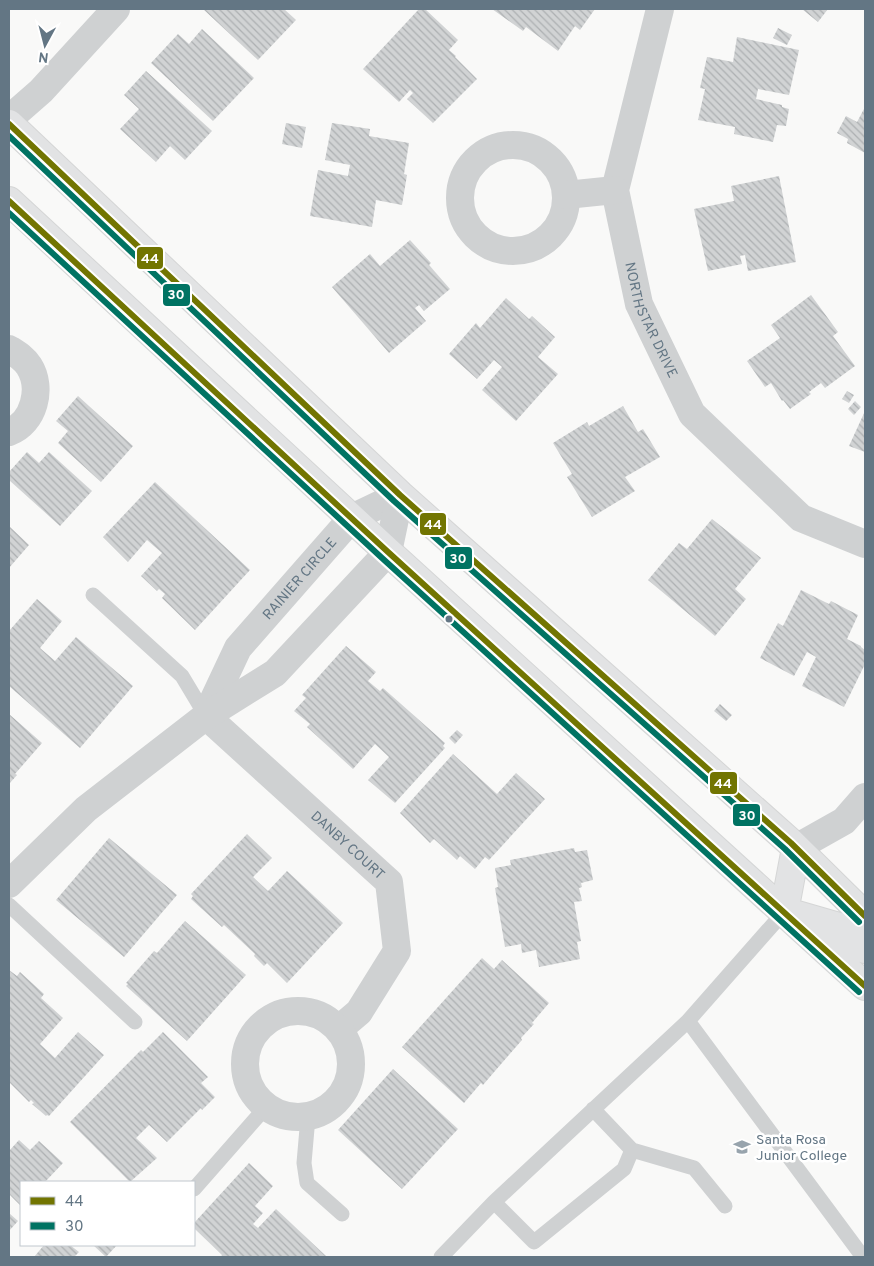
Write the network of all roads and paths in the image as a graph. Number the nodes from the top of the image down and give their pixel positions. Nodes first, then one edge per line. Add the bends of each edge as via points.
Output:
1 (116, 9) edge
2 (660, 9) edge
3 (9, 119) edge
4 (9, 124) edge
5 (615, 190) junction
6 (566, 195) dead end
7 (9, 200) edge
8 (9, 349) edge
9 (9, 432) edge
10 (400, 495) junction
11 (352, 518) junction
12 (865, 544) edge
13 (388, 552) junction
14 (93, 595) dead end
15 (206, 716) junction
16 (865, 797) edge
17 (796, 848) junction
18 (9, 884) edge
19 (9, 904) edge
20 (784, 912) junction
21 (865, 916) edge
22 (865, 949) edge
23 (865, 986) edge
24 (688, 1021) junction
25 (135, 1022) dead end
26 (339, 1029) junction
27 (266, 1107) junction
28 (593, 1109) junction
29 (308, 1117) junction
30 (632, 1150) junction
31 (195, 1188) edge
32 (494, 1202) junction
33 (725, 1206) dead end
34 (342, 1214) dead end
35 (441, 1257) edge
36 (863, 1257) edge

1 - 3 street via 41,91
2 - 5 street, NORTHSTAR DRIVE
4 - 10 main road
5 - 6 street
5 - 12 street, NORTHSTAR DRIVE via 639,304 692,414 800,518
7 - 11 main road
8 - 9 street via 30,368 36,396 24,421
10 - 11 street, RAINIER CIRCLE
10 - 13 street
10 - 17 main road
11 - 13 main road
11 - 15 street, RAINIER CIRCLE via 238,648
13 - 15 street, RAINIER CIRCLE via 275,673
13 - 20 main road
14 - 15 lane via 182,676
15 - 18 street, RAINIER CIRCLE via 86,809
15 - 26 street, DANBY COURT via 390,882 397,951 359,1012
16 - 17 street via 844,821
17 - 20 main road
17 - 21 main road
19 - 25 lane
20 - 22 main road via 842,928
20 - 23 main road
20 - 24 lane
24 - 28 lane
24 - 36 lane
26 - 27 street via 311,1012 294,1010 263,1023 252,1036 244,1068 257,1100
26 - 29 street via 348,1046 352,1064 349,1082 340,1098 326,1111
27 - 29 street via 290,1118
27 - 31 lane
28 - 30 lane
28 - 32 lane
29 - 34 lane via 304,1164 307,1183
30 - 32 lane via 624,1169 534,1242
30 - 33 lane via 694,1168
32 - 35 lane

